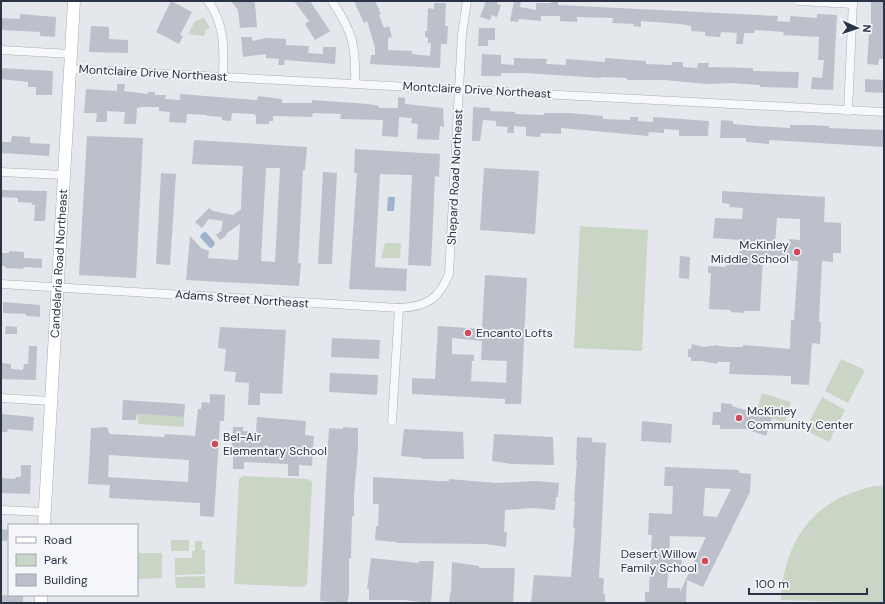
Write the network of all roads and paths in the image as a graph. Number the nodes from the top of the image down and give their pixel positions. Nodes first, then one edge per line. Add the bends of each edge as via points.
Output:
1 (74, 1) edge
2 (208, 1) edge
3 (332, 1) edge
4 (466, 1) edge
5 (798, 1) edge
6 (853, 2) edge
7 (1, 50) edge
8 (71, 54) junction
9 (70, 69) junction
10 (223, 76) junction
11 (354, 84) junction
12 (459, 89) junction
13 (848, 111) junction
14 (884, 112) edge
15 (1, 172) edge
16 (64, 175) junction
17 (451, 257) joint
18 (1, 284) edge
19 (58, 287) junction
20 (399, 308) junction
21 (1, 398) edge
22 (51, 401) junction
23 (392, 421) dead end
24 (1, 510) edge
25 (45, 512) junction
26 (44, 524) edge

1 - 8 main road, Candelaria Road Northeast
2 - 10 street via 222,29
3 - 11 street via 346,21 352,38 356,56
4 - 12 street, Shepard Road Northeast
5 - 6 street
6 - 13 street
7 - 8 street, Montclaire Drive Northeast
8 - 9 main road, Candelaria Road Northeast
9 - 10 street, Montclaire Drive Northeast
9 - 16 main road, Candelaria Road Northeast
10 - 11 street, Montclaire Drive Northeast
11 - 12 street, Montclaire Drive Northeast
12 - 13 street, Montclaire Drive Northeast
12 - 17 street, Shepard Road Northeast
13 - 14 street, Montclaire Drive Northeast
15 - 16 street
16 - 19 main road, Candelaria Road Northeast
17 - 20 street, Adams Street Northeast via 449,274 440,294 422,304
18 - 19 street, Adams Street Northeast
19 - 20 street, Adams Street Northeast
19 - 22 main road, Candelaria Road Northeast
20 - 23 street
21 - 22 street
22 - 25 main road, Candelaria Road Northeast
24 - 25 street
25 - 26 main road, Candelaria Road Northeast

